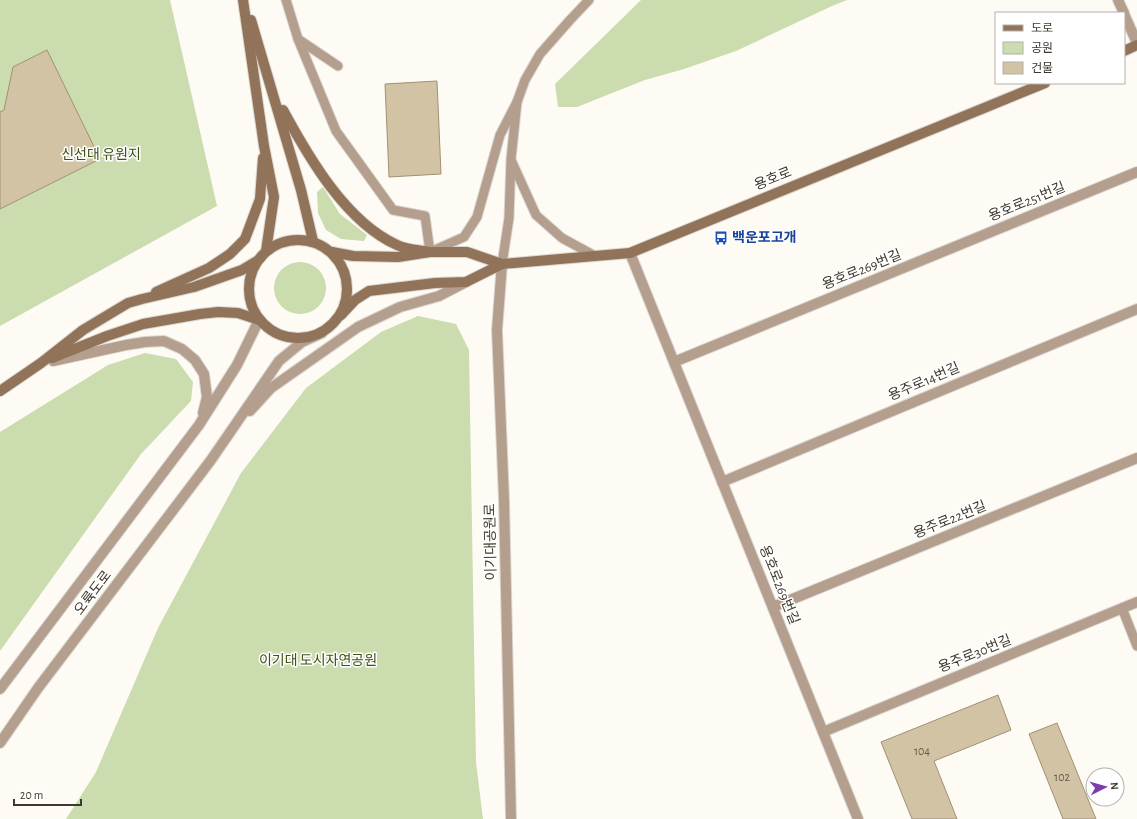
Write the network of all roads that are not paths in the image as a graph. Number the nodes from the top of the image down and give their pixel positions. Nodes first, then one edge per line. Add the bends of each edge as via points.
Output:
1 (244, 0) edge
2 (286, 0) edge
3 (589, 0) edge
4 (1118, 0) edge
5 (1124, 12) edge
6 (1125, 15) edge
7 (298, 39) junction
8 (1137, 44) edge
9 (1125, 50) edge
10 (338, 66) dead end
11 (1043, 84) edge
12 (273, 91) junction
13 (517, 102) junction
14 (264, 146) junction
15 (511, 159) junction
16 (1137, 172) edge
17 (313, 241) junction
18 (266, 251) junction
19 (332, 252) junction
20 (430, 252) junction
21 (630, 253) junction
22 (595, 256) junction
23 (928, 258) joint
24 (257, 260) junction
25 (502, 264) junction
26 (466, 282) junction
27 (142, 299) junction
28 (1137, 309) edge
29 (341, 315) junction
30 (259, 320) junction
31 (322, 333) junction
32 (674, 362) junction
33 (41, 363) junction
34 (0, 391) edge
35 (199, 425) junction
36 (227, 436) junction
37 (1137, 458) edge
38 (722, 482) junction
39 (1137, 602) edge
40 (773, 607) junction
41 (1122, 608) junction
42 (1137, 646) edge
43 (0, 689) edge
44 (823, 732) junction
45 (0, 743) edge
46 (511, 819) edge
47 (858, 819) edge

1 - 12 main road
1 - 14 main road
2 - 7 lane
3 - 13 lane via 540,54 525,80
4 - 5 street
6 - 8 street
7 - 10 lane
7 - 20 lane via 336,131 394,210 425,216
8 - 9 main road
11 - 21 main road, 용호로
12 - 17 main road
12 - 20 main road via 316,167 348,208 377,234 399,246
13 - 15 lane
13 - 20 lane via 500,135 477,216 464,237
14 - 18 main road via 274,197
14 - 27 main road via 260,199 245,239 230,254 209,268
15 - 22 lane via 536,215 562,238
15 - 25 lane via 509,218
16 - 23 street, 용호로251번길
17 - 18 main road via 296,239 280,242
17 - 19 main road
18 - 24 main road
19 - 20 main road via 353,256 398,257
19 - 29 main road via 342,266 348,282 347,299
20 - 25 main road via 467,252
21 - 22 main road, 용호로
21 - 32 street, 용호로269번길
22 - 25 main road, 용호로
23 - 32 street, 용호로269번길
24 - 27 main road via 242,270 194,287
24 - 30 main road via 249,290 252,306
25 - 26 main road
25 - 46 street, 이기대공원로 via 497,330 504,500
26 - 29 main road via 369,291 355,300
26 - 36 street via 439,296 400,308 358,327 271,388
27 - 33 main road via 128,303 83,330
28 - 38 street, 용주로14번길
29 - 31 main road
30 - 31 main road via 282,336 295,339 309,338
30 - 33 main road via 238,313 218,312 143,324
30 - 35 street, 오륙도로 via 237,365
31 - 36 street via 302,342 279,361
32 - 38 street, 용호로269번길
33 - 34 main road
33 - 35 street via 145,342 164,342 182,349 195,360 204,374 207,397
35 - 43 street, 오륙도로
36 - 45 street, 오륙도로 via 38,688
37 - 40 street, 용주로22번길
38 - 40 street, 용호로269번길
39 - 41 street, 용주로30번길
40 - 44 street, 용호로269번길
41 - 42 lane
41 - 44 street, 용주로30번길
44 - 47 street, 용호로269번길

